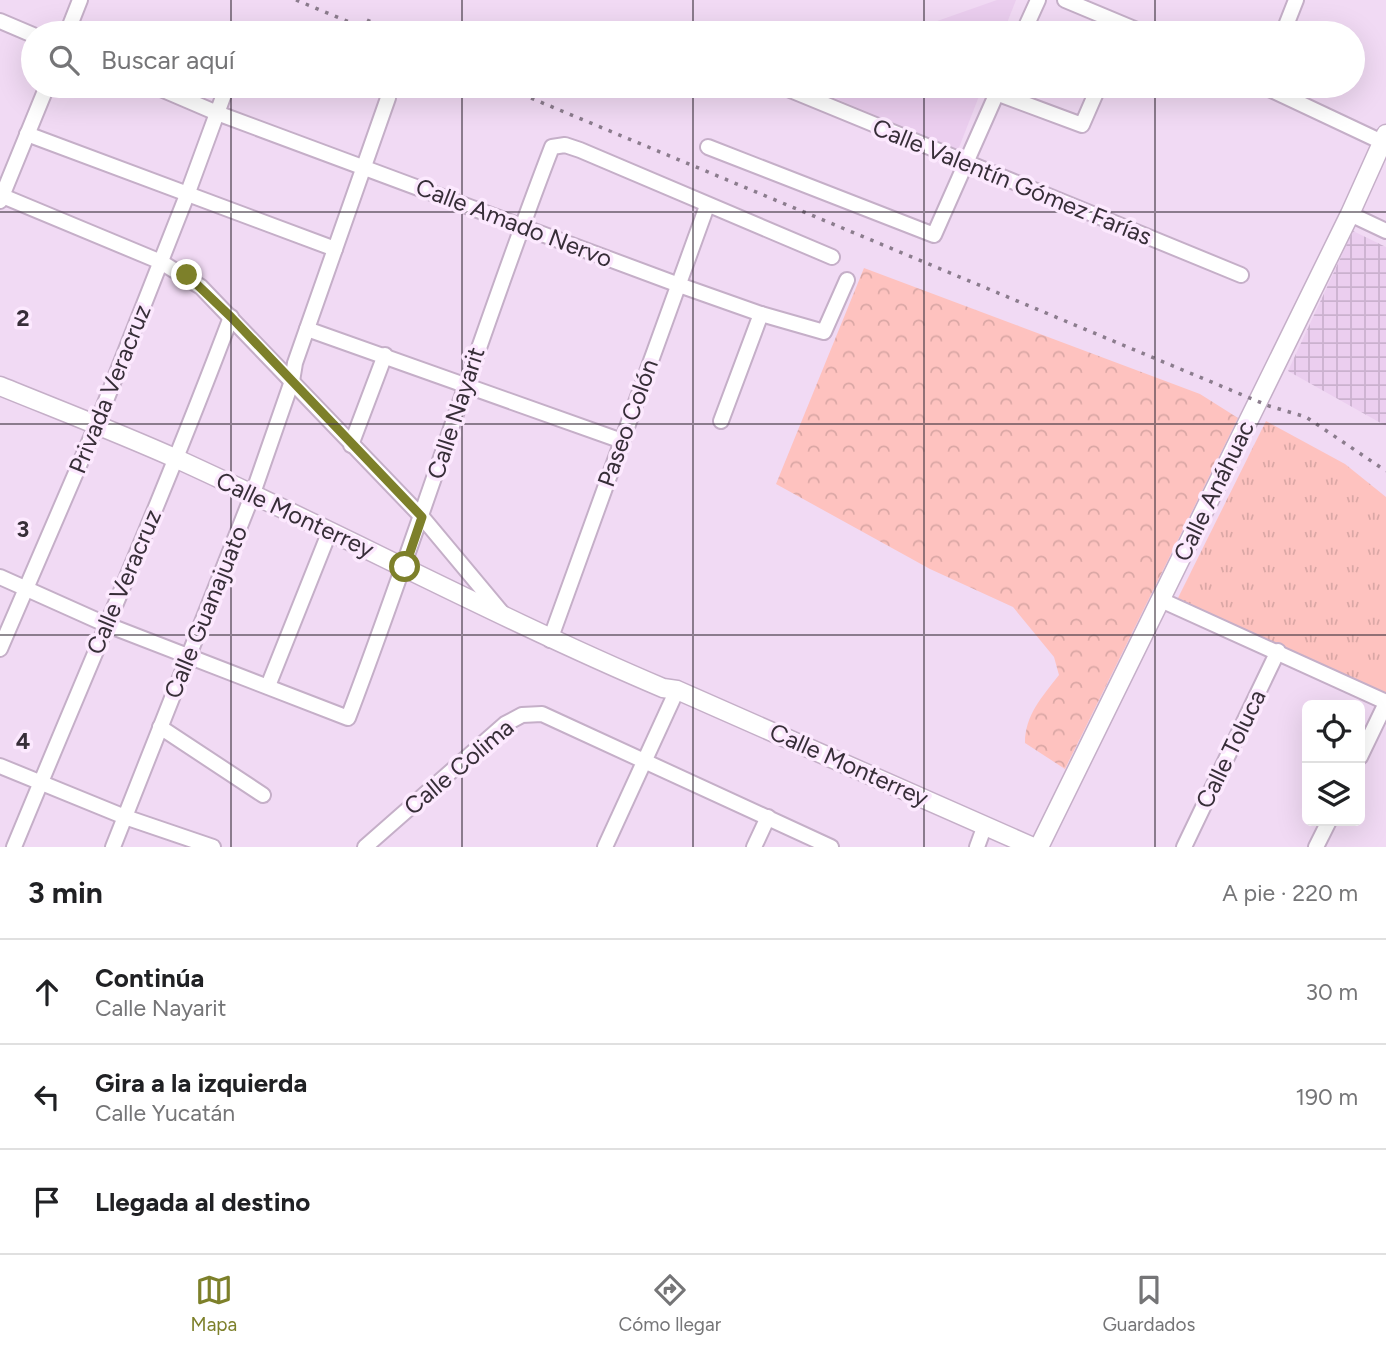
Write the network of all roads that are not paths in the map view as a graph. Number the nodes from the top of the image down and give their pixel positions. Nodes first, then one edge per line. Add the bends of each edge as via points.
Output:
1 (80, 0) edge
2 (1038, 0) edge
3 (1065, 0) edge
4 (1296, 0) edge
5 (0, 21) edge
6 (72, 21) edge
7 (1028, 21) edge
8 (1107, 21) edge
9 (1288, 21) edge
10 (21, 30) edge
11 (42, 98) edge
12 (182, 98) edge
13 (223, 98) edge
14 (388, 98) dead end
15 (809, 98) edge
16 (994, 98) edge
17 (1019, 98) edge
18 (1094, 98) edge
19 (1291, 98) edge
20 (217, 113) junction
21 (27, 134) junction
22 (1384, 138) edge
23 (708, 147) dead end
24 (964, 163) junction
25 (364, 167) junction
26 (187, 195) junction
27 (1, 198) edge
28 (707, 206) junction
29 (1350, 214) junction
30 (522, 226) junction
31 (1386, 231) edge
32 (335, 248) junction
33 (832, 257) dead end
34 (161, 262) junction
35 (1241, 275) dead end
36 (847, 280) dead end
37 (679, 285) junction
38 (761, 314) junction
39 (231, 317) junction
40 (307, 329) junction
41 (385, 355) junction
42 (292, 381) junction
43 (465, 383) junction
44 (0, 386) edge
45 (721, 421) dead end
46 (96, 426) junction
47 (622, 441) junction
48 (351, 445) junction
49 (177, 459) junction
50 (252, 496) junction
51 (422, 517) junction
52 (329, 533) junction
53 (405, 567) junction
54 (0, 577) edge
55 (26, 588) junction
56 (1161, 600) junction
57 (506, 618) junction
58 (105, 624) junction
59 (550, 640) junction
60 (0, 649) edge
61 (1278, 651) junction
62 (189, 654) junction
63 (268, 686) junction
64 (671, 692) junction
65 (1386, 703) edge
66 (160, 727) junction
67 (1365, 747) edge
68 (644, 760) junction
69 (0, 766) edge
70 (40, 783) junction
71 (263, 795) dead end
72 (125, 817) junction
73 (768, 817) junction
74 (1326, 826) edge
75 (981, 836) edge
76 (14, 847) edge
77 (113, 847) edge
78 (213, 847) edge
79 (365, 847) edge
80 (605, 847) edge
81 (754, 847) edge
82 (831, 847) edge
83 (1007, 847) edge
84 (1033, 847) edge
85 (1039, 847) edge
86 (1184, 847) edge
87 (1316, 847) edge

1 - 6 street
2 - 7 street
3 - 8 street
4 - 9 street
5 - 10 street
11 - 21 street
12 - 20 street, Calle Amado Nervo
13 - 20 street, Privada Veracruz
14 - 25 street, Calle Guanajuato
15 - 24 street, Calle Valentín Gómez Farías
16 - 24 street
17 - 18 street via 1082,125
19 - 22 street
20 - 25 street, Calle Amado Nervo
20 - 26 street, Privada Veracruz
21 - 26 street
21 - 27 street
22 - 29 street, Calle Anáhuac
23 - 24 street via 934,235
24 - 35 street, Calle Valentín Gómez Farías
25 - 30 street, Calle Amado Nervo
25 - 32 street, Calle Guanajuato
26 - 32 street
26 - 34 street, Privada Veracruz
27 - 34 street
28 - 30 street, Calle Nayarit via 565,145 552,148
28 - 33 street
28 - 37 street, Paseo Colón
29 - 31 street
29 - 56 street, Calle Anáhuac
30 - 37 street, Calle Amado Nervo
30 - 43 street, Calle Nayarit
32 - 40 street, Calle Guanajuato
34 - 39 street via 187,275
34 - 46 street, Privada Veracruz
36 - 38 street, Calle Amado Nervo via 824,332
37 - 38 street, Calle Amado Nervo
37 - 47 street, Paseo Colón
38 - 45 street
39 - 42 street
39 - 49 street, Calle Veracruz
40 - 41 street
40 - 42 street, Calle Guanajuato
41 - 43 street
41 - 48 street
42 - 48 street
42 - 50 street, Calle Guanajuato
43 - 47 street
43 - 51 street, Calle Nayarit
44 - 46 street, Calle Monterrey
46 - 49 street, Calle Monterrey
46 - 55 street, Privada Veracruz
47 - 59 street, Paseo Colón
48 - 51 street
49 - 50 street, Calle Monterrey
49 - 58 street, Calle Veracruz
50 - 52 street, Calle Monterrey
50 - 62 street, Calle Guanajuato
51 - 53 street, Calle Nayarit
51 - 57 street
52 - 53 street, Calle Monterrey
52 - 63 street
53 - 57 street, Calle Monterrey
53 - 63 street, Calle Nayarit via 348,718
54 - 55 street
55 - 58 street
55 - 60 street, Privada Veracruz
56 - 61 street
56 - 85 street, Calle Anáhuac
57 - 59 street, Calle Monterrey
58 - 62 street
58 - 70 street, Calle Veracruz
59 - 64 street, Calle Monterrey
61 - 65 street
61 - 86 street, Calle Toluca
62 - 63 street
62 - 66 street, Calle Guanajuato
64 - 68 street
64 - 75 street, Calle Monterrey
65 - 67 street
66 - 71 street
66 - 72 street, Calle Guanajuato
68 - 73 street
68 - 79 street, Calle Colima via 542,714 522,715 505,724
68 - 80 street
69 - 70 street
70 - 72 street
70 - 76 street, Calle Veracruz
72 - 77 street, Calle Guanajuato
72 - 78 street
73 - 81 street
73 - 82 street
74 - 87 street
75 - 83 street, Calle Monterrey
75 - 84 street, Calle Monterrey

